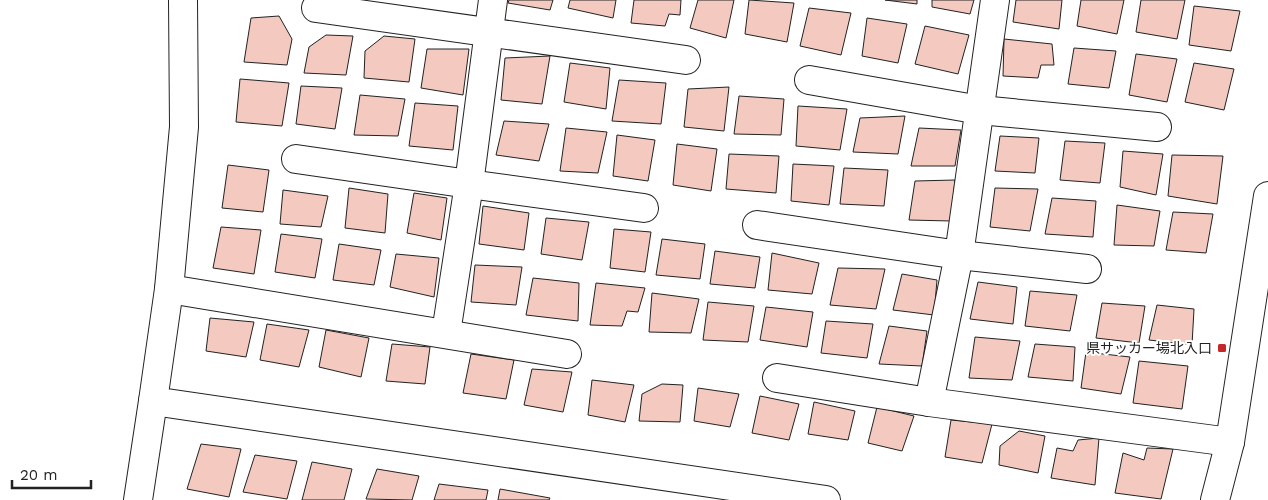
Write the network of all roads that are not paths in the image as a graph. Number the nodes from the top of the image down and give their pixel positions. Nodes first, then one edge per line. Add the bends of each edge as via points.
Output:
1 (183, 0) edge
2 (493, 0) edge
3 (995, 0) edge
4 (316, 8) dead end
5 (488, 32) junction
6 (686, 60) dead end
7 (809, 80) dead end
8 (980, 110) junction
9 (1156, 127) dead end
10 (296, 158) dead end
11 (469, 184) junction
12 (1268, 196) edge
13 (644, 208) dead end
14 (757, 225) dead end
15 (959, 255) junction
16 (1087, 270) dead end
17 (169, 288) junction
18 (446, 334) junction
19 (567, 354) dead end
20 (777, 378) dead end
21 (153, 401) junction
22 (929, 402) junction
23 (1230, 442) junction
24 (138, 500) edge
25 (826, 500) edge
26 (1215, 500) edge

1 - 17 street via 184,127
2 - 5 street
3 - 8 street
4 - 5 street
5 - 6 street
5 - 11 street
7 - 8 street
8 - 9 street
8 - 15 street
10 - 11 street
11 - 13 street
11 - 18 street
12 - 23 street
14 - 15 street
15 - 16 street
15 - 22 street
17 - 18 street
17 - 21 street
18 - 19 street
20 - 22 street
21 - 24 street
21 - 25 street
22 - 23 street
23 - 26 street

